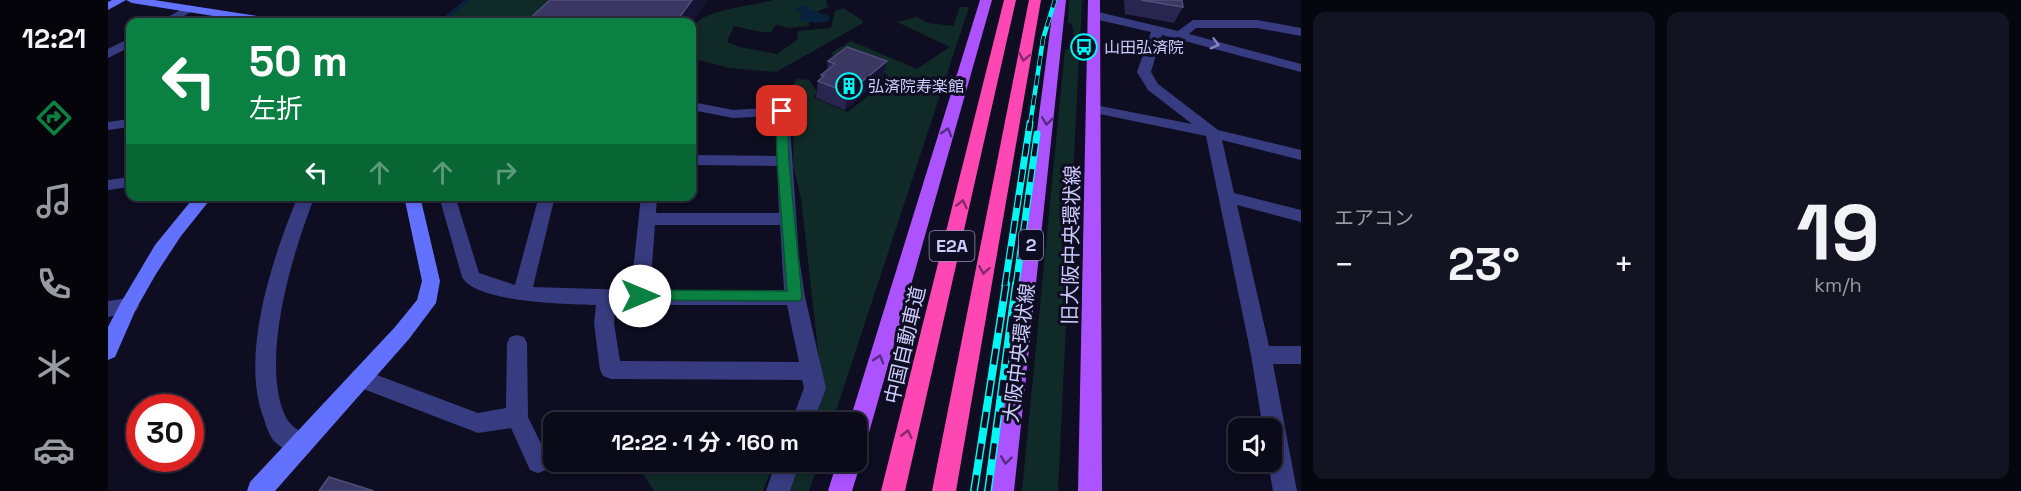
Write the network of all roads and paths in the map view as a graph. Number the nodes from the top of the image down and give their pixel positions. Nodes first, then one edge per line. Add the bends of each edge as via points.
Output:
1 (121, 0) edge
2 (132, 0) edge
3 (986, 0) edge
4 (1010, 0) edge
5 (1035, 0) edge
6 (1060, 0) edge
7 (108, 7) edge
8 (1094, 7) edge
9 (189, 9) junction
10 (172, 18) edge
11 (245, 18) edge
12 (1158, 29) junction
13 (1301, 32) edge
14 (1180, 35) junction
15 (126, 44) edge
16 (108, 54) edge
17 (1301, 68) edge
18 (696, 107) edge
19 (1095, 109) junction
20 (126, 124) edge
21 (108, 126) edge
22 (1213, 133) junction
23 (1301, 155) edge
24 (696, 160) edge
25 (783, 161) junction
26 (126, 183) edge
27 (108, 185) edge
28 (1226, 196) junction
29 (201, 201) edge
30 (305, 201) edge
31 (413, 201) edge
32 (448, 201) edge
33 (546, 201) edge
34 (649, 201) edge
35 (1301, 216) edge
36 (647, 219) junction
37 (787, 219) junction
38 (522, 294) junction
39 (640, 296) junction
40 (795, 297) junction
41 (606, 298) junction
42 (129, 306) junction
43 (108, 309) edge
44 (517, 343) dead end
45 (108, 351) edge
46 (1261, 355) junction
47 (1301, 355) edge
48 (812, 371) junction
49 (362, 378) junction
50 (806, 412) edge
51 (863, 412) edge
52 (517, 417) junction
53 (301, 445) junction
54 (538, 462) dead end
55 (785, 472) edge
56 (846, 472) edge
57 (259, 491) edge
58 (778, 491) edge
59 (840, 491) edge
60 (893, 491) edge
61 (944, 491) edge
62 (1002, 491) edge
63 (1090, 491) edge
64 (1285, 491) edge

1 - 7 street
2 - 9 street
51 -> 3 main road
60 -> 4 highway, 中国自動車道 / E2A
5 -> 61 highway, E2A
6 -> 62 main road, 大阪中央環状線 / 2
8 - 12 street
8 - 19 main road, 旧大阪中央環状線
9 - 10 street
9 - 11 street
12 - 14 street
12 - 22 street via 1144,72 1153,87
13 - 14 street via 1257,24 1193,24
14 -> 17 street
15 - 16 street
18 - 25 street via 733,114 782,111
19 - 22 street
19 - 63 main road, 旧大阪中央環状線
20 - 21 street
22 - 23 street
22 - 28 street
24 - 25 street
25 - 37 street
26 - 27 street
28 - 35 street
28 - 46 street
29 - 42 street via 161,250
30 - 53 street via 282,268 267,351 275,419 285,435
31 - 49 street via 431,281 429,298
32 - 38 street via 471,277
33 - 38 street
34 - 36 street
36 - 37 street
36 - 39 street
37 - 40 street
38 - 41 street
39 - 40 street
39 - 41 street
40 - 48 street
41 - 48 street via 604,323 611,369
42 - 43 street
42 - 45 street
44 - 52 street
46 - 47 street
46 - 64 street
48 - 50 street via 815,388
49 - 52 street via 478,423
49 - 53 street
52 - 54 street
53 - 57 street
55 - 58 street
56 - 59 main road

